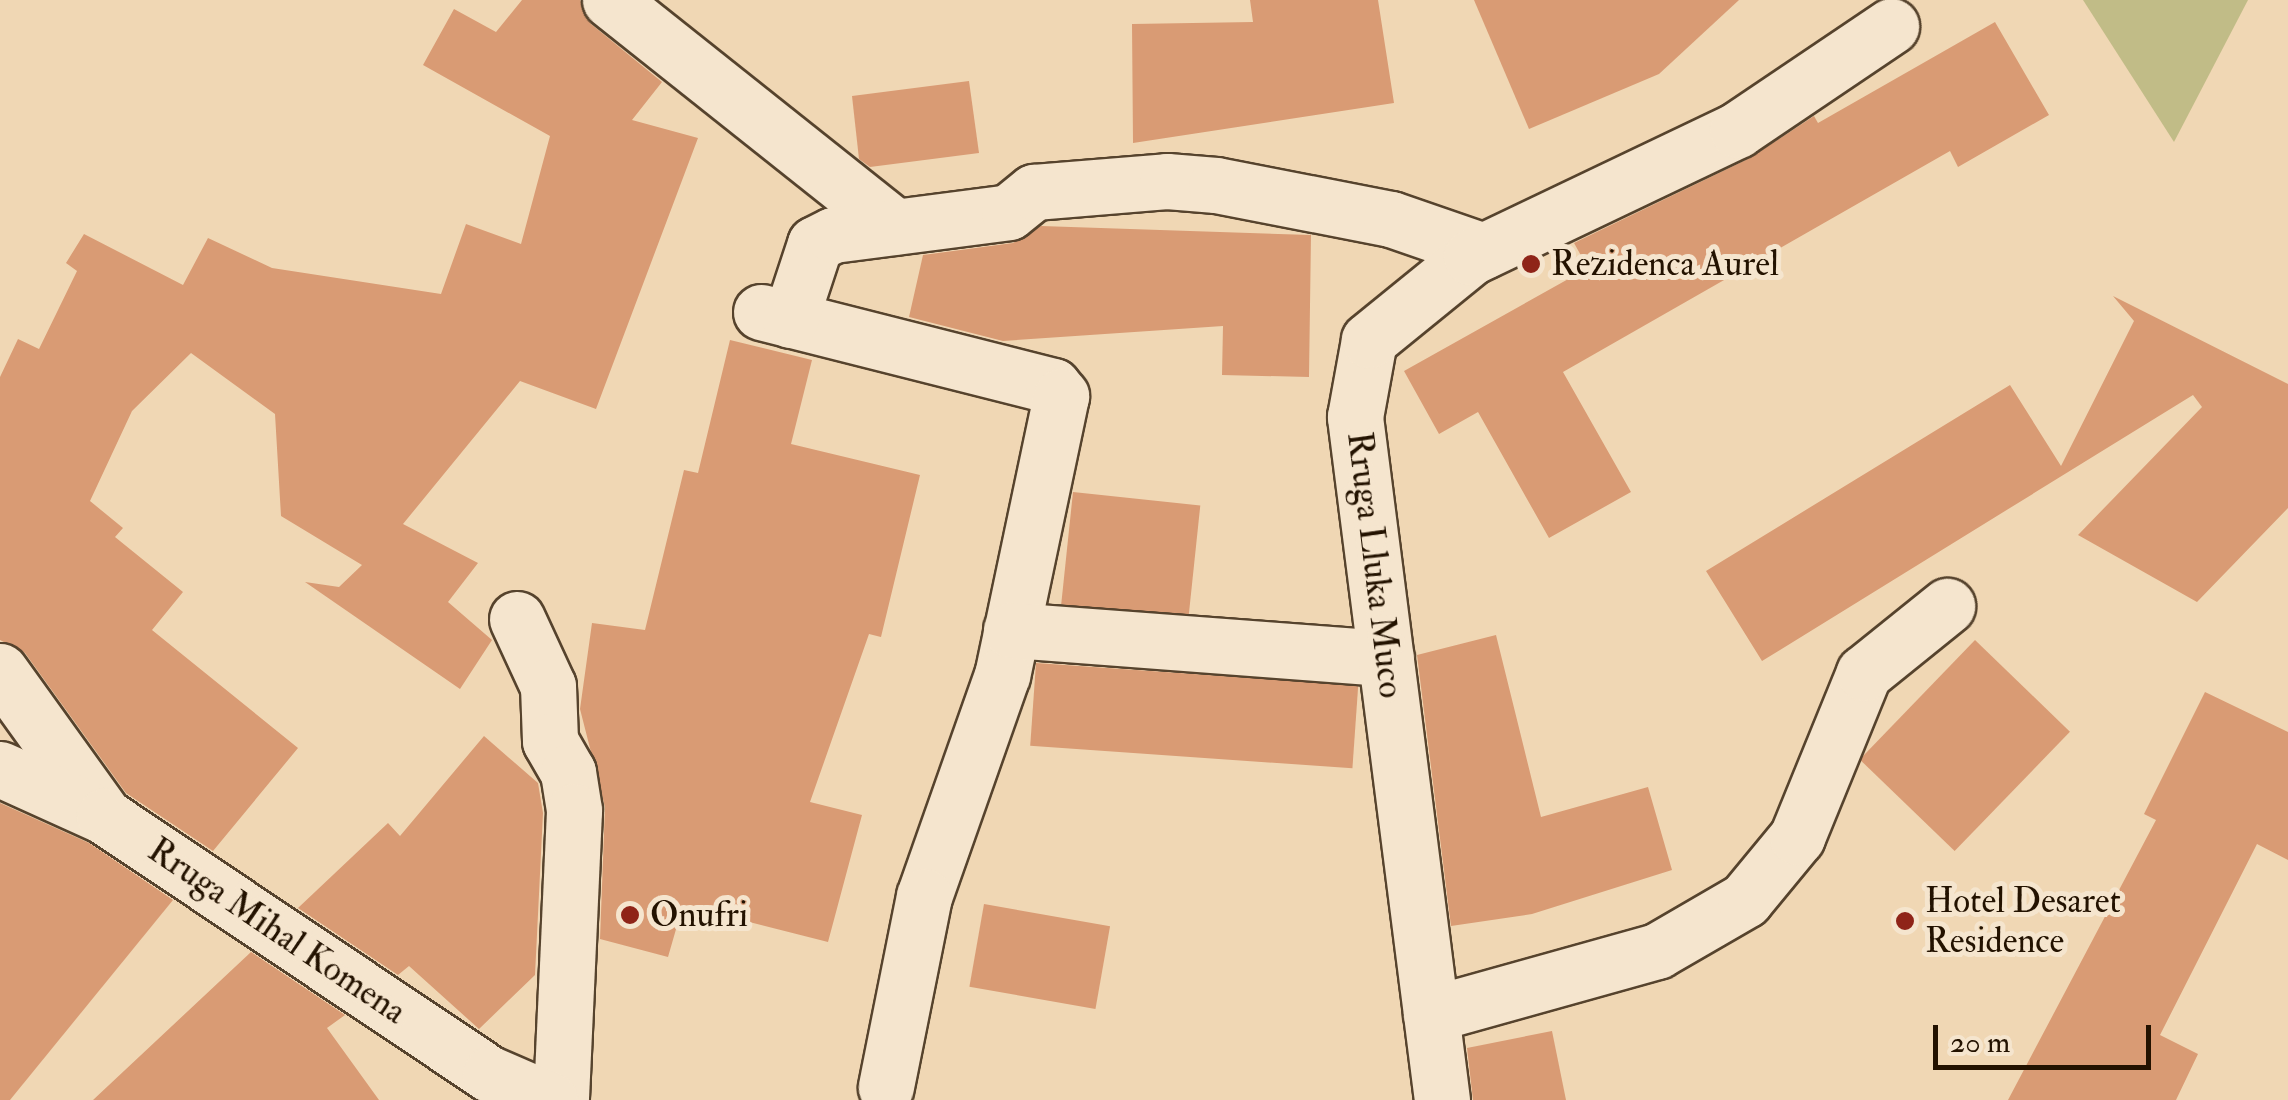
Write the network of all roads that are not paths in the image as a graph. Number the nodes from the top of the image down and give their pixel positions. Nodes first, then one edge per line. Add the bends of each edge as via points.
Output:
1 (610, 0) edge
2 (1891, 26) dead end
3 (894, 227) junction
4 (1484, 251) junction
5 (1948, 606) dead end
6 (518, 618) dead end
7 (1011, 630) junction
8 (1386, 658) junction
9 (0, 671) edge
10 (0, 768) edge
11 (104, 816) junction
12 (1431, 1014) junction
13 (886, 1087) dead end
14 (550, 1100) edge
15 (560, 1100) edge
16 (1442, 1100) edge

1 - 3 street
2 - 4 street, Rruga Lluka Muco via 1737,130
3 - 4 street via 1009,212 1034,192 1166,180 1390,218
3 - 7 street via 814,244 776,316 1058,390
4 - 8 street, Rruga Lluka Muco via 1368,340 1355,417
5 - 12 street via 1864,673 1797,837 1745,900 1657,950
6 - 15 street via 548,686 550,741 568,772 574,811
7 - 8 street
7 - 13 street via 924,896
8 - 12 street, Rruga Lluka Muco
9 - 11 street
10 - 11 street, Rruga Mihal Komena
11 - 14 street, Rruga Mihal Komena via 490,1074
12 - 16 street, Rruga Lluka Muco

